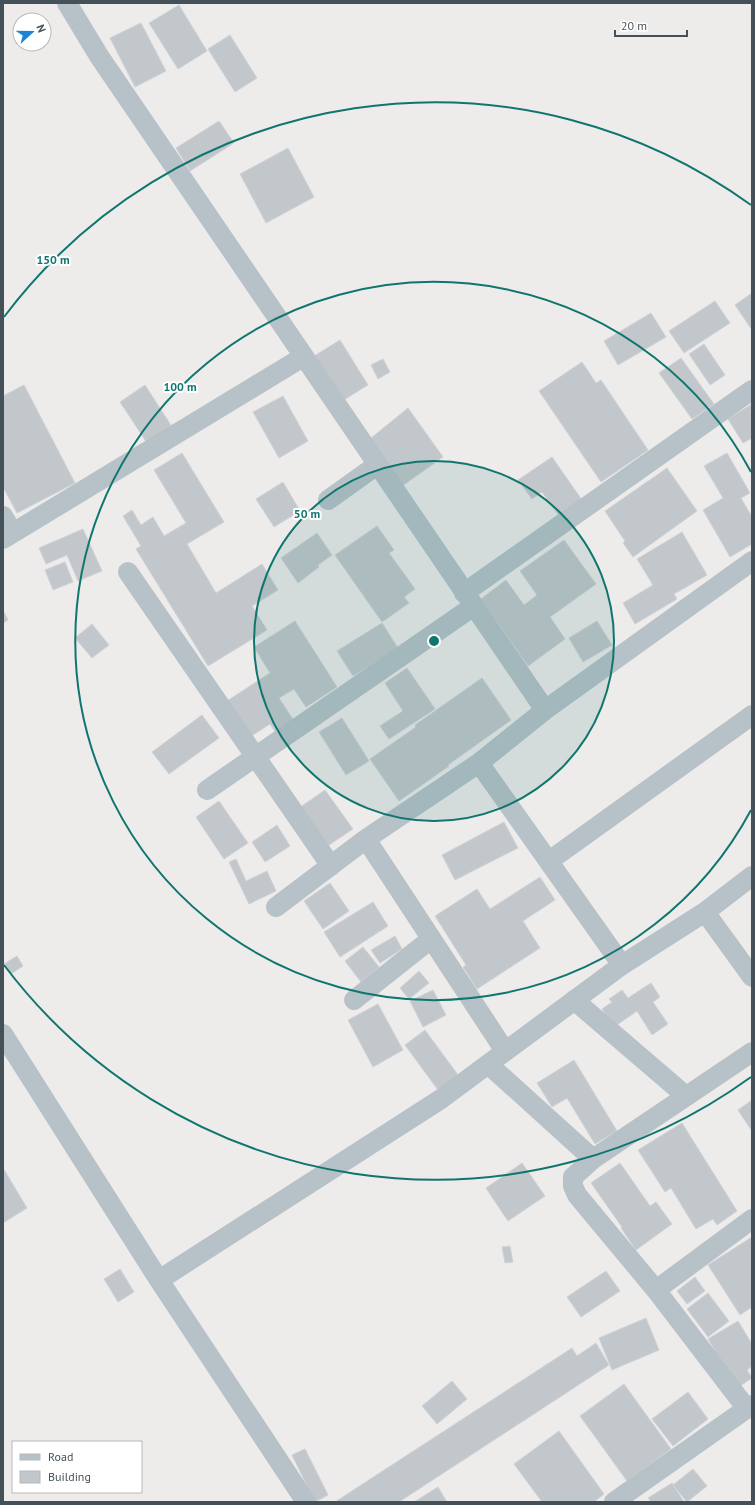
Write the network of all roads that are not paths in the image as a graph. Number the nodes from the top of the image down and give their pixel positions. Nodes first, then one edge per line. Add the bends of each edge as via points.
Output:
1 (67, 3) edge
2 (304, 357) junction
3 (752, 390) edge
4 (377, 465) junction
5 (328, 500) dead end
6 (3, 516) edge
7 (8, 536) edge
8 (752, 562) edge
9 (128, 572) dead end
10 (469, 600) junction
11 (545, 710) junction
12 (752, 714) edge
13 (256, 757) junction
14 (479, 763) junction
15 (207, 790) dead end
16 (366, 839) junction
17 (549, 862) junction
18 (331, 866) junction
19 (752, 876) edge
20 (276, 907) dead end
21 (704, 912) junction
22 (431, 939) junction
23 (622, 965) junction
24 (752, 977) edge
25 (354, 1000) dead end
26 (574, 1000) junction
27 (3, 1034) edge
28 (505, 1051) junction
29 (752, 1052) edge
30 (488, 1064) junction
31 (686, 1096) junction
32 (593, 1159) junction
33 (752, 1219) edge
34 (159, 1280) junction
35 (656, 1290) junction
36 (750, 1407) edge
37 (306, 1502) edge
38 (614, 1502) edge

1 - 2 street via 103,63
2 - 4 street
2 - 7 street
3 - 10 street
4 - 5 street
4 - 10 street
6 - 7 street
8 - 11 street
9 - 13 street
10 - 11 street
10 - 13 street
11 - 14 street
12 - 17 street
13 - 15 street
13 - 18 street
14 - 16 street
14 - 17 street
16 - 18 street
16 - 22 street
17 - 23 street
18 - 20 street
19 - 21 street
21 - 23 street
21 - 24 street
22 - 25 street
22 - 28 street
23 - 26 street
26 - 28 street
26 - 31 street
27 - 34 street
28 - 30 street
29 - 31 street
30 - 32 street
30 - 34 street via 441,1099
31 - 32 street
32 - 35 street via 573,1177 577,1195
33 - 35 street
34 - 37 street
35 - 36 street
36 - 38 street

